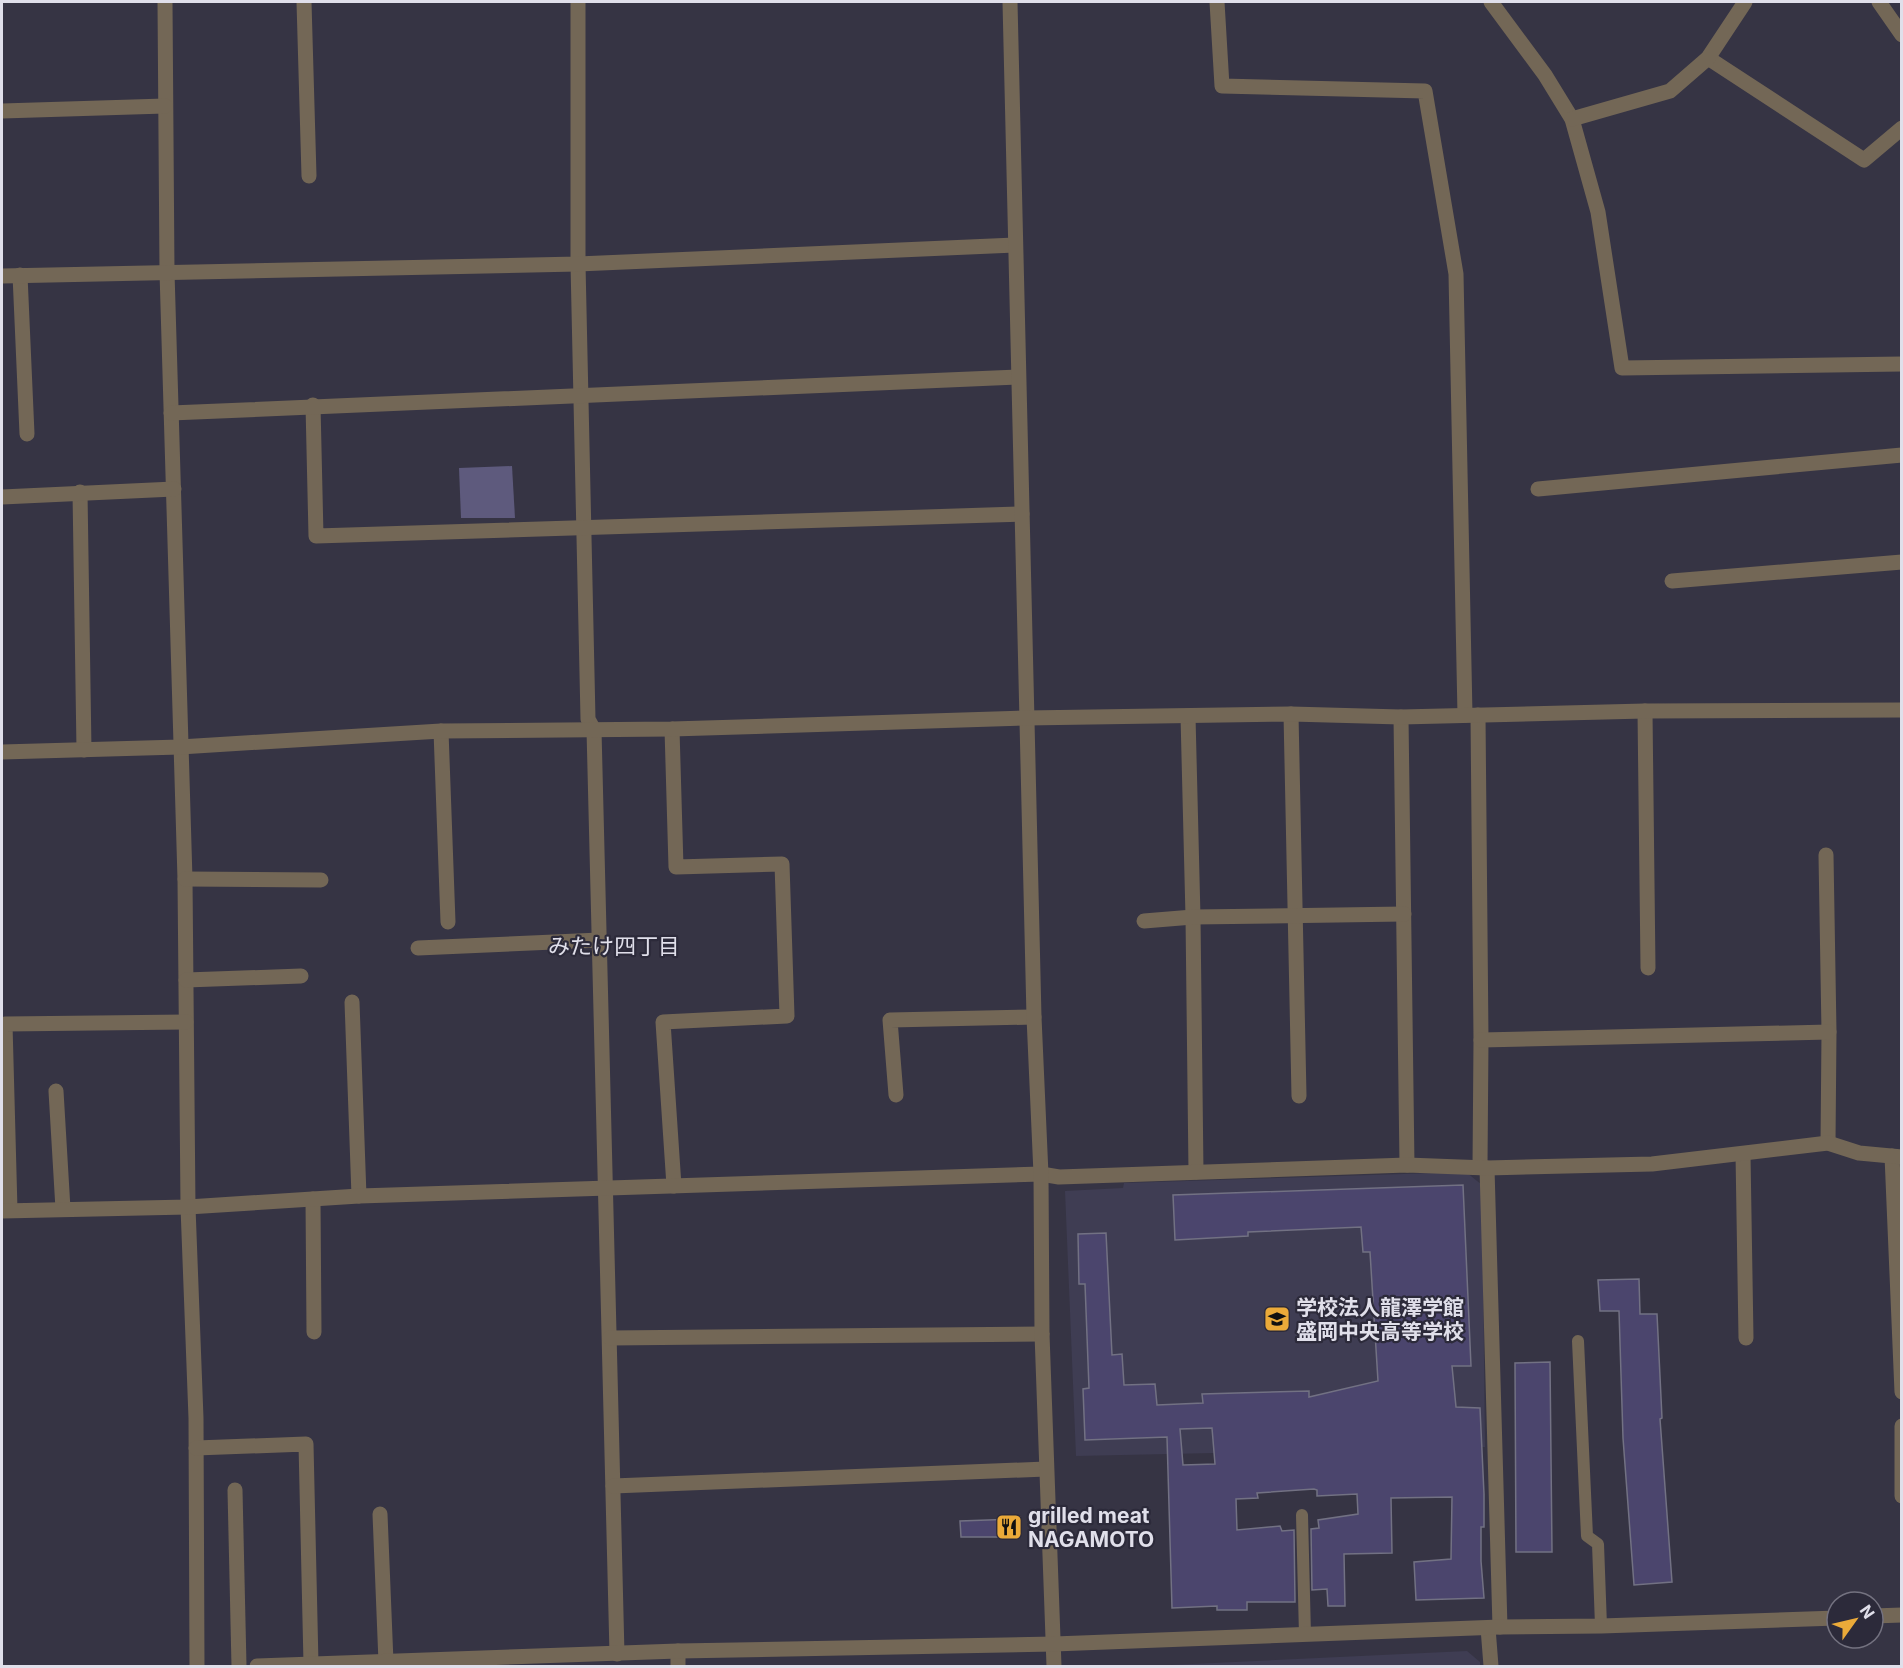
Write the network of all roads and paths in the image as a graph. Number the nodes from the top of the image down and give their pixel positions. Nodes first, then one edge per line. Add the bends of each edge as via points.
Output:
1 (165, 2) edge
2 (304, 2) edge
3 (578, 2) edge
4 (1010, 2) edge
5 (1217, 2) edge
6 (1491, 2) edge
7 (1745, 2) edge
8 (1879, 2) edge
9 (1902, 35) edge
10 (1708, 58) junction
11 (165, 106) junction
12 (2, 111) edge
13 (1572, 119) junction
14 (1902, 128) edge
15 (309, 176) dead end
16 (1015, 245) junction
17 (578, 264) junction
18 (167, 272) junction
19 (20, 275) junction
20 (2, 276) edge
21 (1902, 364) edge
22 (1018, 377) junction
23 (581, 394) junction
24 (313, 405) junction
25 (171, 413) junction
26 (27, 434) dead end
27 (1902, 455) edge
28 (174, 489) junction
29 (1538, 489) dead end
30 (80, 492) junction
31 (2, 496) edge
32 (1022, 514) junction
33 (583, 528) junction
34 (1902, 562) edge
35 (1672, 581) dead end
36 (1902, 710) edge
37 (1645, 711) junction
38 (1291, 714) junction
39 (1471, 715) junction
40 (1188, 716) junction
41 (1401, 717) junction
42 (1026, 718) junction
43 (672, 729) junction
44 (594, 730) junction
45 (441, 731) junction
46 (180, 747) junction
47 (84, 750) junction
48 (2, 752) edge
49 (1826, 855) dead end
50 (185, 879) junction
51 (321, 880) dead end
52 (1404, 914) junction
53 (1297, 916) junction
54 (1193, 917) junction
55 (1144, 921) dead end
56 (447, 922) dead end
57 (600, 940) junction
58 (418, 948) dead end
59 (1648, 968) dead end
60 (302, 976) dead end
61 (186, 980) junction
62 (352, 1002) dead end
63 (1034, 1017) junction
64 (186, 1022) junction
65 (1829, 1032) junction
66 (1481, 1040) junction
67 (56, 1091) dead end
68 (896, 1095) dead end
69 (1299, 1096) dead end
70 (1828, 1143) junction
71 (1743, 1154) junction
72 (1897, 1156) edge
73 (1407, 1165) junction
74 (1483, 1167) junction
75 (1196, 1172) junction
76 (1041, 1174) junction
77 (674, 1186) junction
78 (606, 1188) junction
79 (359, 1196) junction
80 (313, 1199) junction
81 (188, 1207) junction
82 (63, 1209) junction
83 (5, 1210) edge
84 (1900, 1286) edge
85 (314, 1332) dead end
86 (1042, 1334) junction
87 (610, 1338) junction
88 (1746, 1338) dead end
89 (1578, 1341) dead end
90 (1902, 1392) edge
91 (1902, 1426) edge
92 (196, 1448) junction
93 (1046, 1469) junction
94 (613, 1486) junction
95 (235, 1490) dead end
96 (1902, 1496) edge
97 (380, 1515) dead end
98 (1302, 1515) dead end
99 (1902, 1615) edge
100 (1885, 1616) edge
101 (1825, 1618) edge
102 (1601, 1626) junction
103 (1494, 1627) junction
104 (1305, 1635) junction
105 (1053, 1644) junction
106 (617, 1654) junction
107 (678, 1659) edge
108 (386, 1662) junction
109 (311, 1664) junction
110 (197, 1666) edge
111 (239, 1666) edge
112 (257, 1666) edge
113 (286, 1666) edge
114 (1054, 1666) edge
115 (1491, 1666) edge

1 - 11 street
2 - 15 street
3 - 17 street
4 - 16 street
5 - 39 street via 1222,86 1425,91 1456,274
6 - 13 street
7 - 10 street
8 - 9 street
10 - 13 street via 1670,91
10 - 14 street via 1864,160
11 - 12 street
11 - 18 street
13 - 21 street via 1598,212 1622,368
16 - 17 street
16 - 22 street
17 - 18 street
17 - 23 street
18 - 19 street
18 - 25 street
19 - 20 street
19 - 26 street
22 - 23 street
22 - 32 street
23 - 24 street
23 - 33 street
24 - 25 street
24 - 33 street via 316,536
25 - 28 street
27 - 29 street
28 - 30 street
28 - 46 street
30 - 31 street
30 - 47 street
32 - 33 street
32 - 42 street
33 - 44 street via 588,719
34 - 35 street
36 - 37 street
37 - 39 street
37 - 59 street
38 - 40 street
38 - 41 street
38 - 53 street
39 - 41 street
39 - 66 street
40 - 42 street
40 - 54 street
41 - 52 street
42 - 43 street
42 - 63 street
43 - 44 street
43 - 77 street via 676,867 782,864 787,1016 663,1022
44 - 45 street
44 - 57 street
45 - 46 street
45 - 56 street
46 - 47 street
46 - 50 street
47 - 48 street
49 - 65 street
50 - 51 street
50 - 61 street
52 - 53 street
52 - 73 street
53 - 54 street
53 - 69 street
54 - 55 street
54 - 75 street
57 - 58 street
57 - 78 street
60 - 61 street
61 - 64 street
62 - 79 street
63 - 68 street via 890,1020
63 - 76 street
64 - 81 street
64 - 83 street via 5,1024
65 - 66 street
65 - 70 street
66 - 74 street
67 - 82 street
70 - 71 street
70 - 72 street via 1859,1153
71 - 74 street via 1652,1164
71 - 88 street
72 - 84 street
73 - 74 street
73 - 75 street
74 - 103 street
75 - 76 street via 1059,1177
76 - 77 street
76 - 86 street
77 - 78 street
78 - 79 street
78 - 87 street
79 - 80 street
80 - 81 street
80 - 85 street
81 - 82 street
81 - 92 street
82 - 83 street
84 - 90 street
86 - 87 street
86 - 93 street
87 - 94 street
89 - 102 lane via 1587,1536 1598,1544
91 - 96 street
92 - 109 street via 306,1444
92 - 110 street
93 - 94 street
93 - 105 street
94 - 106 street
95 - 111 street
97 - 108 street
98 - 104 lane
99 - 100 street
101 - 102 street
102 - 103 street
103 - 104 street
103 - 115 street
104 - 105 street
105 - 107 street
105 - 114 street
106 - 107 street
106 - 108 street
108 - 109 street
109 - 113 street
112 - 113 street

